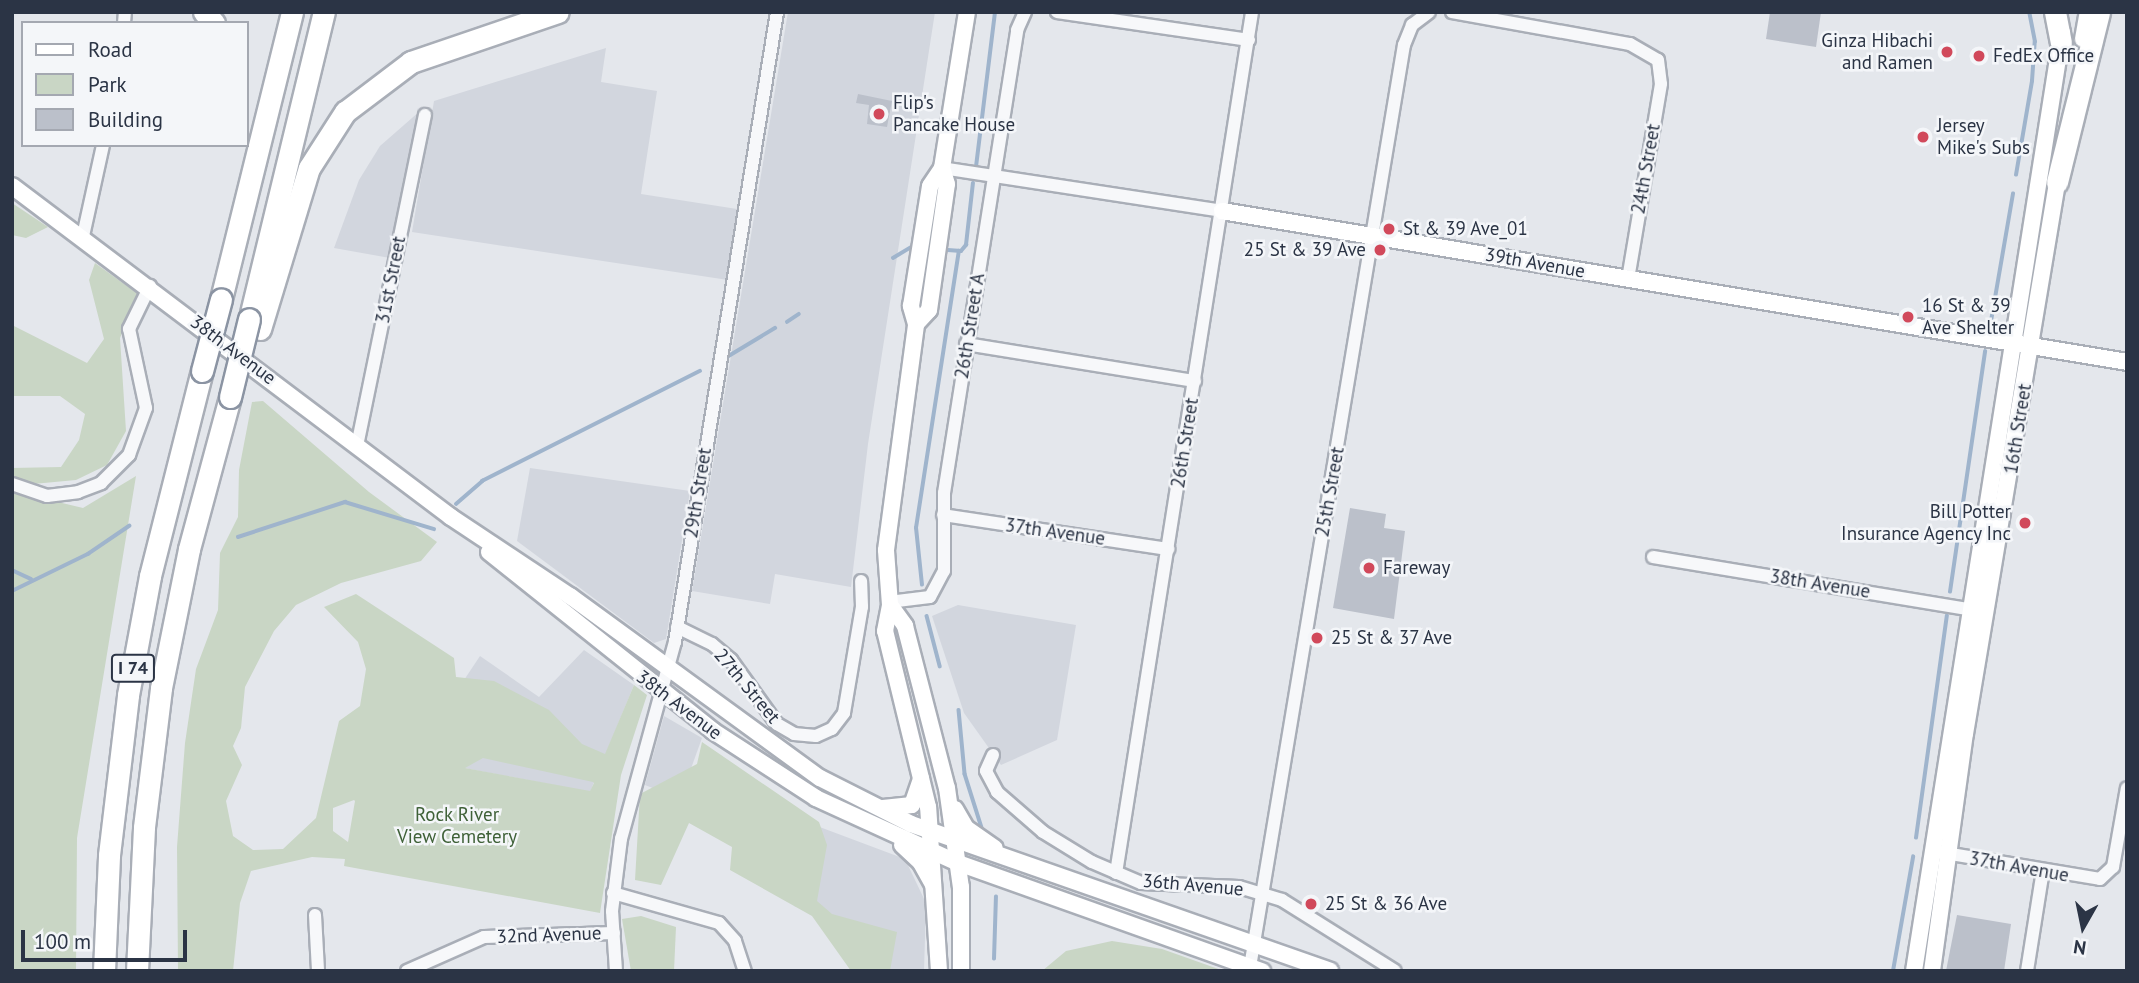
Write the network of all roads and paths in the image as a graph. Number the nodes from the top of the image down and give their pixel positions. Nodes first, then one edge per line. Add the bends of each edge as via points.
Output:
1 (292, 12) edge
2 (324, 12) edge
3 (558, 12) edge
4 (777, 12) edge
5 (967, 12) edge
6 (1057, 12) edge
7 (1252, 12) edge
8 (1429, 12) edge
9 (1452, 12) edge
10 (2055, 12) edge
11 (2065, 12) edge
12 (2088, 12) edge
13 (2099, 12) edge
14 (1024, 13) edge
15 (1087, 15) edge
16 (1249, 40) junction
17 (2061, 42) junction
18 (425, 115) dead end
19 (103, 147) edge
20 (244, 147) edge
21 (942, 168) junction
22 (995, 177) junction
23 (2057, 182) junction
24 (12, 187) edge
25 (1222, 211) junction
26 (83, 236) junction
27 (1374, 236) junction
28 (1628, 279) junction
29 (150, 286) junction
30 (217, 299) junction
31 (255, 324) junction
32 (966, 344) junction
33 (2014, 345) junction
34 (2031, 348) junction
35 (2127, 362) edge
36 (1195, 381) junction
37 (358, 446) junction
38 (12, 484) edge
39 (943, 515) junction
40 (451, 517) junction
41 (1168, 548) junction
42 (1653, 557) dead end
43 (861, 581) dead end
44 (890, 604) junction
45 (1979, 611) junction
46 (677, 627) junction
47 (667, 669) junction
48 (659, 689) junction
49 (993, 755) dead end
50 (922, 773) junction
51 (947, 788) junction
52 (2127, 788) edge
53 (874, 807) junction
54 (931, 831) junction
55 (893, 836) junction
56 (955, 840) junction
57 (1939, 852) junction
58 (933, 853) junction
59 (1004, 857) junction
60 (958, 863) junction
61 (2043, 870) junction
62 (1116, 873) junction
63 (1004, 880) junction
64 (936, 890) junction
65 (613, 893) junction
66 (1263, 894) junction
67 (962, 911) junction
68 (315, 915) dead end
69 (614, 933) junction
70 (1254, 945) junction
71 (1256, 969) edge
72 (104, 971) edge
73 (137, 971) edge
74 (318, 971) edge
75 (407, 971) edge
76 (617, 971) edge
77 (746, 971) edge
78 (939, 971) edge
79 (961, 971) edge
80 (1330, 971) edge
81 (1395, 971) edge
82 (1914, 971) edge
83 (1932, 971) edge
84 (2028, 971) edge

1 - 30 highway, I 74
2 - 31 highway, I 74
3 - 31 highway via 411,62 345,112 309,168
4 - 46 street, 29th Street
5 - 21 main road
6 - 15 street
7 - 16 street, 26th Street
8 - 27 street, 25th Street via 1416,19 1405,45
9 - 28 street, 24th Street via 1630,44 1658,60 1661,85
10 - 17 highway
11 - 17 main road, 16th Street
12 - 23 main road, 16th Street
13 - 23 highway
14 - 22 street, 26th Street A
15 - 16 street
16 - 25 street, 26th Street
17 - 33 main road, 16th Street
18 - 37 street, 31st Street
19 - 26 street
20 - 30 highway
21 - 22 street, 39th Avenue
21 - 44 main road via 947,184 929,310 916,324 888,513
22 - 25 street, 39th Avenue
22 - 32 street, 26th Street A
23 - 34 main road, 16th Street
24 - 26 main road, 38th Avenue
25 - 27 main road, 39th Avenue
25 - 36 street, 26th Street
26 - 29 main road, 38th Avenue
27 - 28 main road, 39th Avenue
27 - 66 street, 25th Street
28 - 33 main road, 39th Avenue
29 - 37 main road, 38th Avenue
29 - 38 street via 129,329 146,408 129,455 101,483 78,492 47,496
30 - 72 highway, I 74, bridge via 152,566 128,695 109,855
31 - 73 highway, I 74, bridge via 214,451 161,688 140,868
32 - 36 street
32 - 39 street, 26th Street A
33 - 34 main road, 39th Avenue
33 - 45 main road, 16th Street
34 - 35 main road, 39th Avenue
34 - 45 main road, 16th Street
36 - 41 street, 26th Street
37 - 40 main road, 38th Avenue
39 - 41 street, 37th Avenue
39 - 44 street, 26th Street A via 944,571 936,589 923,600
40 - 47 main road, 38th Avenue via 570,596
40 - 48 main road, 38th Avenue via 540,597
41 - 62 street, 26th Street
42 - 45 street, 38th Avenue
43 - 46 street, 27th Street via 862,607 844,713 832,729 816,736 794,734 777,724 731,660 712,644
44 - 50 main road via 885,631
44 - 51 main road via 905,626
45 - 57 main road, 16th Street
46 - 47 street, 29th Street
47 - 48 street, 29th Street
47 - 53 main road, 38th Avenue via 786,756
48 - 55 main road, 38th Avenue via 766,769
48 - 65 street, 29th Street via 629,800
49 - 62 street, 36th Avenue via 986,771 997,792 1043,832
50 - 53 main road via 912,806
50 - 54 main road
51 - 56 main road
51 - 59 main road via 961,822
52 - 61 street, 37th Avenue via 2115,858 2107,876 2092,880
53 - 54 main road, 38th Avenue
54 - 56 main road, 36th Avenue
54 - 58 main road
55 - 58 main road, 38th Avenue
55 - 64 main road via 921,863
56 - 59 main road, 36th Avenue
56 - 60 main road
57 - 61 street, 37th Avenue
57 - 82 main road, 16th Street
57 - 83 main road, 16th Street
58 - 60 main road
58 - 64 main road
59 - 70 main road, 36th Avenue
60 - 63 main road
60 - 67 main road
61 - 84 street
62 - 66 street, 36th Avenue via 1163,887 1229,886
63 - 67 main road via 974,883
63 - 71 main road
64 - 78 main road
65 - 69 street, 29th Street
65 - 77 street via 719,922 735,941
66 - 70 street, 25th Street
66 - 81 street, 36th Avenue via 1282,900
67 - 79 main road
68 - 74 street
69 - 75 street, 32nd Avenue via 484,937
69 - 76 street, 29th Street
70 - 71 street, 25th Street
70 - 80 main road, 36th Avenue

